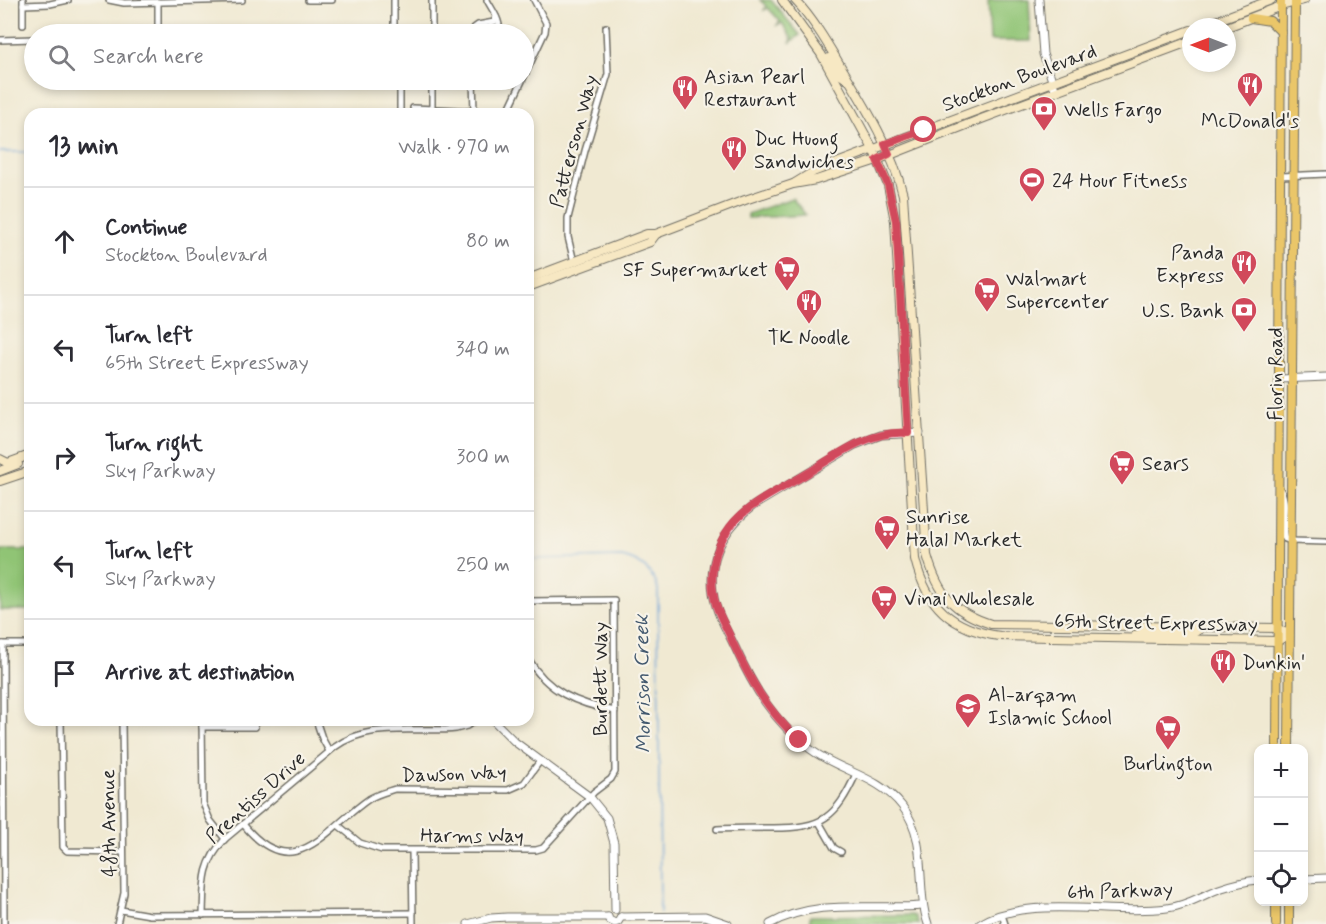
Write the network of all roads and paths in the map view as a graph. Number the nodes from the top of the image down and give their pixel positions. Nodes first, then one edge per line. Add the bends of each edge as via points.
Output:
1 (67, 0) edge
2 (109, 0) edge
3 (242, 0) edge
4 (308, 0) edge
5 (332, 0) edge
6 (394, 0) edge
7 (432, 0) edge
8 (487, 0) edge
9 (534, 0) edge
10 (782, 0) edge
11 (787, 0) edge
12 (1039, 0) edge
13 (1271, 0) edge
14 (1304, 0) edge
15 (149, 1) edge
16 (212, 1) edge
17 (799, 1) edge
18 (23, 2) edge
19 (158, 2) junction
20 (1295, 2) edge
21 (1281, 3) edge
22 (496, 17) junction
23 (1224, 18) edge
24 (1251, 18) junction
25 (158, 24) edge
26 (395, 24) edge
27 (432, 24) edge
28 (483, 24) edge
29 (498, 24) edge
30 (1236, 24) edge
31 (23, 25) dead end
32 (606, 27) dead end
33 (1281, 32) junction
34 (1182, 33) edge
35 (809, 34) junction
36 (24, 39) edge
37 (0, 40) edge
38 (1182, 44) edge
39 (534, 55) edge
40 (1052, 82) junction
41 (851, 83) junction
42 (400, 90) edge
43 (432, 90) edge
44 (473, 90) edge
45 (519, 90) edge
46 (1056, 92) junction
47 (400, 108) edge
48 (432, 108) edge
49 (474, 108) edge
50 (510, 108) edge
51 (885, 144) junction
52 (873, 149) junction
53 (889, 154) junction
54 (877, 160) junction
55 (1326, 174) edge
56 (1294, 175) junction
57 (1281, 176) junction
58 (793, 184) junction
59 (656, 234) junction
60 (897, 240) junction
61 (574, 262) junction
62 (534, 281) edge
63 (910, 282) junction
64 (534, 283) edge
65 (900, 291) junction
66 (913, 330) junction
67 (1326, 377) edge
68 (1280, 379) junction
69 (1292, 379) junction
70 (908, 433) junction
71 (920, 433) junction
72 (0, 459) edge
73 (24, 459) edge
74 (24, 460) edge
75 (0, 471) edge
76 (24, 473) edge
77 (0, 481) edge
78 (1279, 488) junction
79 (1291, 542) junction
80 (1326, 542) edge
81 (534, 601) edge
82 (1080, 626) junction
83 (1095, 626) junction
84 (1170, 627) junction
85 (1203, 627) junction
86 (1277, 628) junction
87 (1289, 635) junction
88 (1061, 637) junction
89 (1079, 637) junction
90 (1129, 638) junction
91 (1165, 639) junction
92 (1277, 641) junction
93 (1, 644) edge
94 (24, 644) edge
95 (534, 668) edge
96 (615, 711) junction
97 (61, 726) edge
98 (122, 726) edge
99 (318, 726) edge
100 (467, 726) edge
101 (499, 726) edge
102 (202, 727) joint
103 (255, 727) dead end
104 (1276, 744) edge
105 (1289, 744) edge
106 (329, 751) junction
107 (540, 761) junction
108 (856, 774) junction
109 (590, 797) junction
110 (819, 822) junction
111 (243, 824) junction
112 (338, 825) junction
113 (717, 829) dead end
114 (225, 839) junction
115 (412, 851) junction
116 (122, 852) junction
117 (841, 852) dead end
118 (1326, 878) edge
119 (1308, 879) edge
120 (1254, 881) edge
121 (922, 906) junction
122 (1276, 906) edge
123 (1289, 906) edge
124 (121, 910) junction
125 (615, 910) junction
126 (413, 913) junction
127 (204, 915) junction
128 (324, 915) junction
129 (1002, 915) junction
130 (608, 917) junction
131 (621, 917) junction
132 (4, 924) edge
133 (117, 924) edge
134 (324, 924) edge
135 (413, 924) edge
136 (468, 924) edge
137 (615, 924) edge
138 (728, 924) edge
139 (770, 924) edge
140 (928, 924) edge
141 (980, 924) edge
142 (1005, 924) edge
143 (1276, 924) edge
144 (1289, 924) edge

1 - 18 street via 50,4
2 - 15 street
3 - 16 street
4 - 5 street
6 - 26 street
7 - 27 street
8 - 22 street
9 - 39 street via 546,23
10 - 35 main road, 65th Street Expressway
11 - 17 main road via 792,5
12 - 40 street via 1042,45
13 - 23 main road
14 - 20 main road
15 - 19 street
16 - 19 street
17 - 41 main road, 65th Street Expressway
18 - 31 street
19 - 25 street
20 - 21 main road
20 - 56 main road, Florin Road
21 - 24 main road
21 - 33 main road, Florin Road
22 - 28 street via 494,22
22 - 29 street
24 - 30 main road
24 - 33 main road via 1270,21
32 - 61 street, Patterson Way via 608,74 568,218
33 - 57 main road, Florin Road
34 - 40 main road, Stockton Boulevard
35 - 41 main road via 820,42 839,74
35 - 52 main road, 65th Street Expressway
36 - 37 street
38 - 46 main road, Stockton Boulevard
40 - 46 street
40 - 51 main road, Stockton Boulevard
41 - 51 main road, 65th Street Expressway
42 - 47 street
43 - 48 street
44 - 49 street
45 - 50 street
46 - 53 main road, Stockton Boulevard
51 - 52 main road, Stockton Boulevard
51 - 53 main road, 65th Street Expressway
52 - 54 main road, 65th Street Expressway
52 - 58 main road, Stockton Boulevard via 813,171
53 - 54 main road, Stockton Boulevard
53 - 63 main road, 65th Street Expressway via 904,199
54 - 58 main road, Stockton Boulevard
54 - 60 main road, 65th Street Expressway via 888,185
55 - 56 street
56 - 57 street
56 - 69 main road, Florin Road
57 - 68 main road, Florin Road
58 - 59 main road, Stockton Boulevard
59 - 61 main road, Stockton Boulevard
59 - 64 main road, Stockton Boulevard via 650,242
60 - 63 main road via 903,279
60 - 65 main road, 65th Street Expressway
61 - 62 main road, Stockton Boulevard via 569,268
63 - 66 main road, 65th Street Expressway
65 - 66 main road via 904,293 906,320
65 - 70 main road, 65th Street Expressway
66 - 71 main road, 65th Street Expressway
67 - 69 street
68 - 69 street
68 - 78 main road, Florin Road
69 - 79 main road, Florin Road
70 - 71 street
70 - 88 main road, 65th Street Expressway via 915,559 933,601 954,621 981,633
70 - 108 street via 881,435 855,445 753,506 729,528 713,564 716,605 760,697 809,749
71 - 82 main road, 65th Street Expressway via 927,555 941,591 952,604 991,624
72 - 73 main road via 8,463
74 - 75 main road
76 - 77 main road
78 - 79 street via 1283,494 1284,536
78 - 86 main road, Florin Road
79 - 80 street
79 - 87 main road, Florin Road
81 - 96 street, Burdett Way via 614,600
82 - 83 main road, 65th Street Expressway
82 - 88 main road
83 - 84 main road, 65th Street Expressway
83 - 89 main road
84 - 85 main road, 65th Street Expressway
84 - 90 main road via 1161,633 1140,633
85 - 86 main road, 65th Street Expressway
85 - 91 main road
86 - 87 main road, 65th Street Expressway
86 - 92 main road, Florin Road
87 - 92 main road, 65th Street Expressway
87 - 105 main road, Florin Road
88 - 89 main road, 65th Street Expressway
89 - 90 main road, 65th Street Expressway
90 - 91 main road, 65th Street Expressway
91 - 92 main road, 65th Street Expressway
92 - 104 main road, Florin Road
93 - 94 street
93 - 132 street
95 - 96 street via 571,700
96 - 109 street, Burdett Way via 615,772
97 - 116 street via 63,847 67,851
98 - 116 street, 48th Avenue
99 - 106 street
100 - 106 street, Prentiss Drive via 366,732
101 - 107 street
102 - 103 street
102 - 114 street via 203,803
106 - 111 street, Prentiss Drive
107 - 109 street
107 - 112 street, Dawson Way via 524,783 514,788 395,789 369,799
108 - 110 street via 840,804
108 - 121 street via 879,784 908,814 920,852
109 - 115 street, Harms Way via 541,849
109 - 125 street via 607,818 613,837
110 - 113 street via 793,828
110 - 117 street via 834,848
111 - 112 street, Dawson Way via 261,844 285,852 314,844
111 - 114 street, Prentiss Drive
112 - 115 street, Harms Way via 350,837 371,847
114 - 127 street, Prentiss Drive via 211,856 206,870
115 - 126 street
116 - 124 street, 48th Avenue
118 - 119 street
120 - 129 street, 6th Parkway via 1224,887 1167,908 1041,909
121 - 139 street via 813,908
121 - 140 street
122 - 143 main road
123 - 144 main road
124 - 127 street via 150,915
124 - 133 street, 48th Avenue
125 - 130 street
125 - 131 street
126 - 128 street
126 - 135 street
127 - 128 street
128 - 134 street
129 - 141 street, 6th Parkway
129 - 142 street
130 - 136 street via 507,917
130 - 137 street
131 - 137 street
131 - 138 street via 705,916

